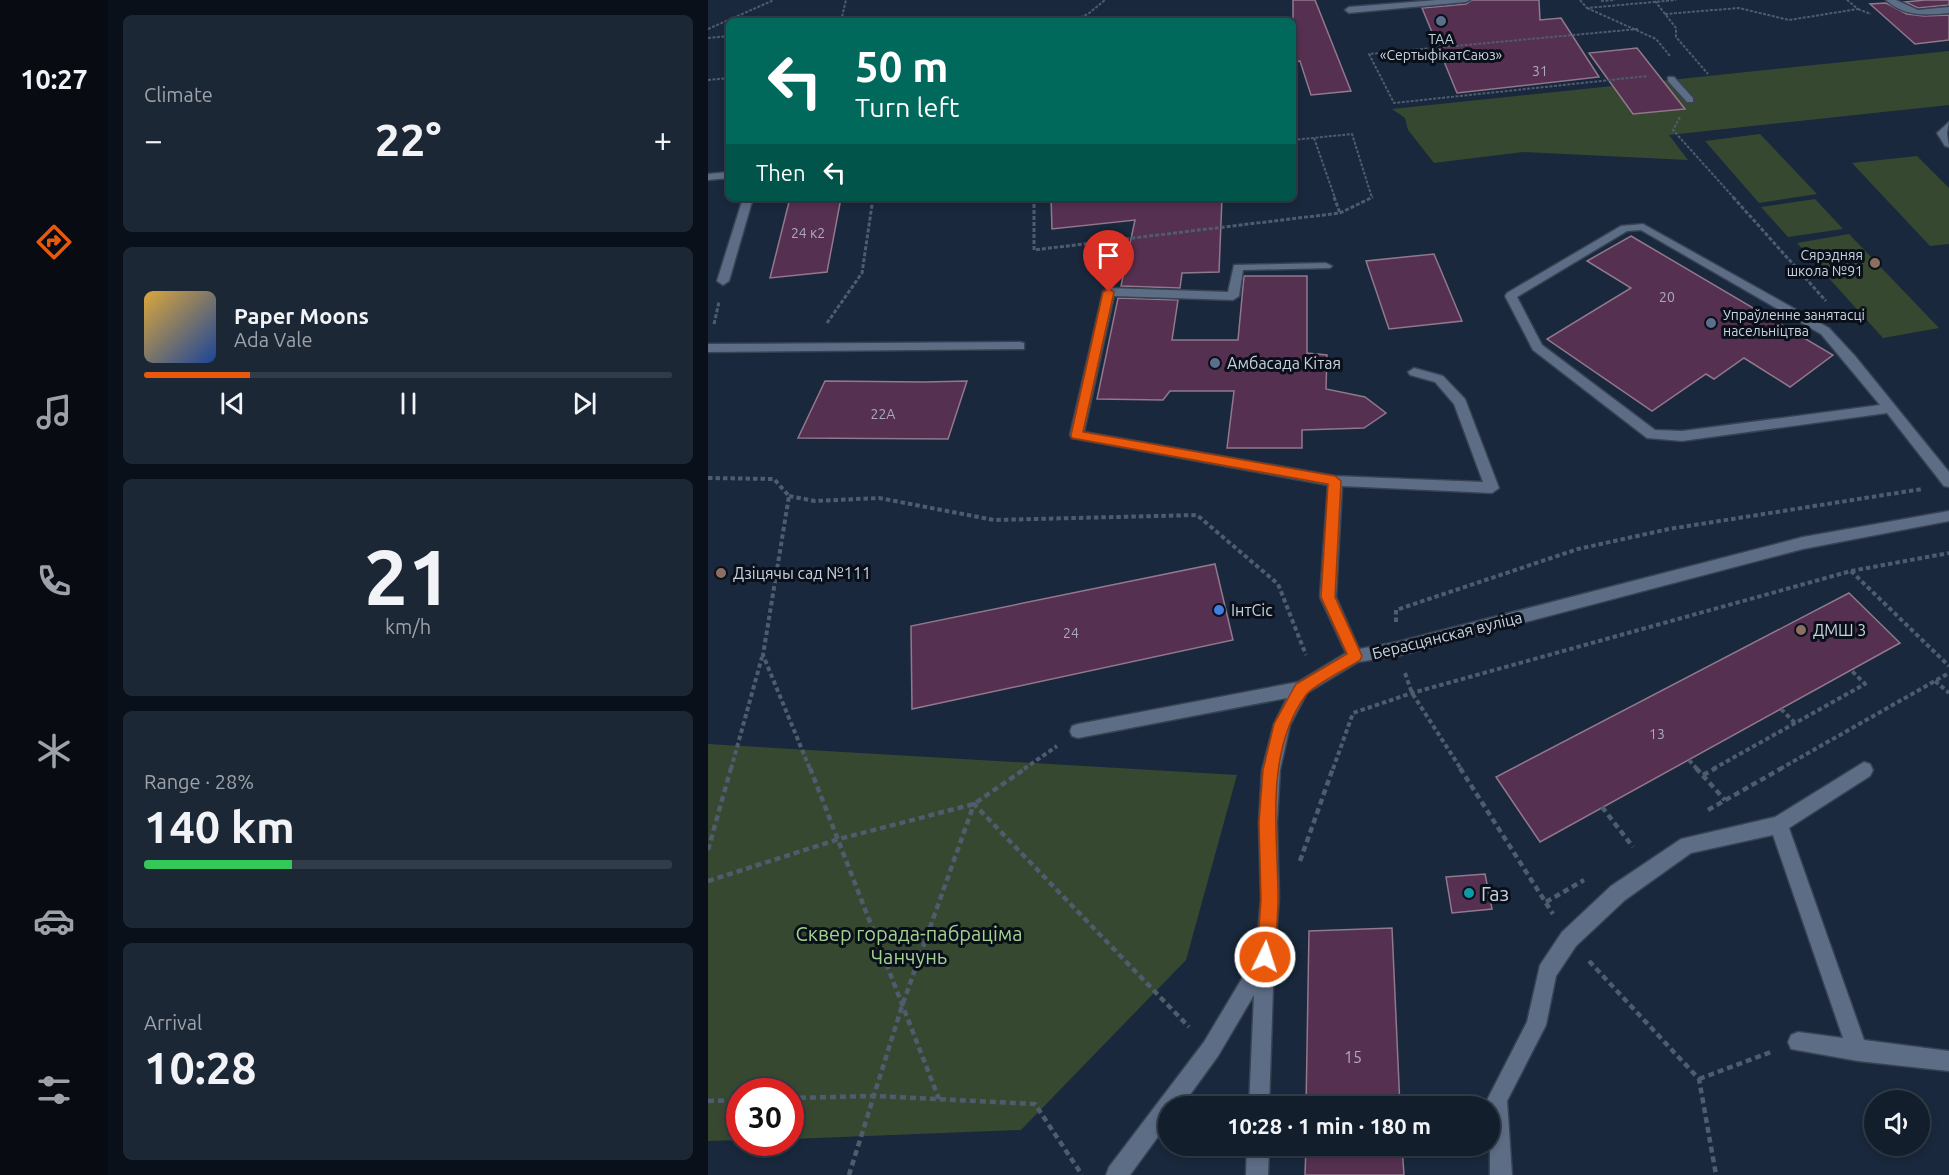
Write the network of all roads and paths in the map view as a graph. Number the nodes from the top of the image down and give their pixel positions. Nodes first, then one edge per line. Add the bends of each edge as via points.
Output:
1 (774, 0) edge
2 (846, 0) edge
3 (1105, 0) edge
4 (1466, 0) edge
5 (1580, 0) edge
6 (1614, 0) edge
7 (1638, 0) edge
8 (1676, 0) edge
9 (1847, 0) edge
10 (1890, 0) edge
11 (1600, 1) edge
12 (1655, 1) edge
13 (1641, 3) junction
14 (1618, 5) junction
15 (1606, 6) junction
16 (1587, 8) junction
17 (1349, 10) dead end
18 (1949, 10) edge
19 (1665, 14) junction
20 (733, 18) edge
21 (843, 18) edge
22 (1080, 18) edge
23 (726, 21) edge
24 (708, 29) edge
25 (1638, 29) junction
26 (726, 36) edge
27 (708, 38) edge
28 (1363, 54) dead end
29 (1369, 54) junction
30 (1677, 64) dead end
31 (1708, 74) dead end
32 (1650, 76) dead end
33 (726, 78) edge
34 (1671, 79) dead end
35 (708, 80) edge
36 (1690, 100) joint
37 (1949, 125) edge
38 (1314, 138) junction
39 (1296, 140) edge
40 (1949, 144) edge
41 (726, 175) edge
42 (708, 177) edge
43 (747, 201) edge
44 (873, 201) edge
45 (1034, 201) edge
46 (1340, 213) junction
47 (1326, 266) dead end
48 (723, 281) joint
49 (1827, 302) dead end
50 (832, 317) dead end
51 (1020, 346) dead end
52 (708, 348) edge
53 (1414, 372) dead end
54 (1891, 408) junction
55 (708, 478) edge
56 (1335, 481) junction
57 (1949, 482) edge
58 (1926, 489) dead end
59 (789, 496) junction
60 (1949, 516) edge
61 (1949, 552) edge
62 (1851, 571) junction
63 (1397, 650) junction
64 (763, 655) junction
65 (1355, 656) junction
66 (1949, 666) edge
67 (1851, 670) dead end
68 (1949, 673) edge
69 (1935, 681) junction
70 (1309, 684) junction
71 (1412, 693) junction
72 (1949, 693) edge
73 (1780, 709) dead end
74 (1795, 723) junction
75 (1078, 732) joint
76 (1689, 760) dead end
77 (1864, 770) dead end
78 (1702, 775) junction
79 (1725, 800) junction
80 (974, 804) junction
81 (1602, 807) dead end
82 (1705, 811) dead end
83 (1779, 825) junction
84 (839, 839) junction
85 (708, 849) edge
86 (1626, 856) dead end
87 (1297, 868) dead end
88 (1586, 879) dead end
89 (708, 881) edge
90 (1546, 902) dead end
91 (1265, 957) junction
92 (902, 1006) junction
93 (1798, 1042) joint
94 (1211, 1049) junction
95 (1858, 1051) junction
96 (1949, 1061) edge
97 (1699, 1079) dead end
98 (874, 1096) junction
99 (1259, 1096) edge
100 (804, 1098) edge
101 (939, 1099) junction
102 (726, 1100) edge
103 (708, 1101) edge
104 (1258, 1156) edge
105 (849, 1175) edge
106 (1082, 1175) edge
107 (1117, 1175) edge
108 (1257, 1175) edge
109 (1502, 1175) edge

1 - 20 path
2 - 21 path
3 - 22 path
4 - 17 street
5 - 16 path
6 - 11 path
6 - 14 path
7 - 13 path
8 - 12 path
9 - 19 path via 1858,9 1789,20 1739,8
10 - 18 street via 1904,10
11 - 15 path
12 - 13 path
12 - 19 path
13 - 14 path
14 - 15 path
15 - 16 path
16 - 25 path
19 - 31 path via 1676,28 1676,38
23 - 24 path
25 - 29 path
25 - 30 path via 1656,39
26 - 27 path
28 - 29 path
29 - 32 path via 1394,103
33 - 35 path
34 - 36 street
36 - 49 path via 1673,130
37 - 40 street via 1942,133
38 - 39 path
38 - 46 path
38 - 46 path via 1352,134 1373,198
41 - 42 street
43 - 48 street
44 - 50 path via 862,273
45 - 46 path via 1034,250
47 - 56 street via 1238,267 1233,296 1109,292 1077,435
48 - 52 path
51 - 52 street
53 - 56 street via 1439,379 1460,402 1492,488
54 - 54 street via 1682,436 1652,435 1537,347 1511,296 1625,228 1643,227 1825,331
54 - 57 street
55 - 59 path via 774,479
56 - 65 street via 1328,597
58 - 63 path via 1669,529 1578,549 1396,610
59 - 64 path
59 - 70 path via 815,501 879,498 994,520 1197,515 1278,584
60 - 63 street, Берасцянская вуліца via 1803,543
61 - 62 path
62 - 66 path
62 - 71 path
63 - 65 street, Берасцянская вуліца
63 - 71 path
64 - 84 path
64 - 85 path
65 - 70 street, Берасцянская вуліца
67 - 74 path via 1865,684
68 - 69 path
69 - 72 path
69 - 79 path
70 - 75 street
70 - 91 street via 1282,724 1271,770 1270,899
71 - 87 path via 1353,712
73 - 74 path
74 - 78 path
75 - 80 path
76 - 78 path
77 - 83 street
78 - 79 path
79 - 82 path
80 - 84 path
80 - 92 path
80 - 94 path
81 - 86 path via 1636,850
83 - 95 street
83 - 109 street via 1687,845 1618,893 1569,939 1547,972 1536,1025 1497,1100
84 - 89 path
84 - 92 path
88 - 90 path
91 - 94 street
91 - 99 street
92 - 98 path
92 - 101 path
93 - 95 street
93 - 97 path
94 - 107 street
95 - 96 street
98 - 100 path
98 - 101 path
98 - 105 path
101 - 106 path via 1035,1104
102 - 103 path
104 - 108 street

